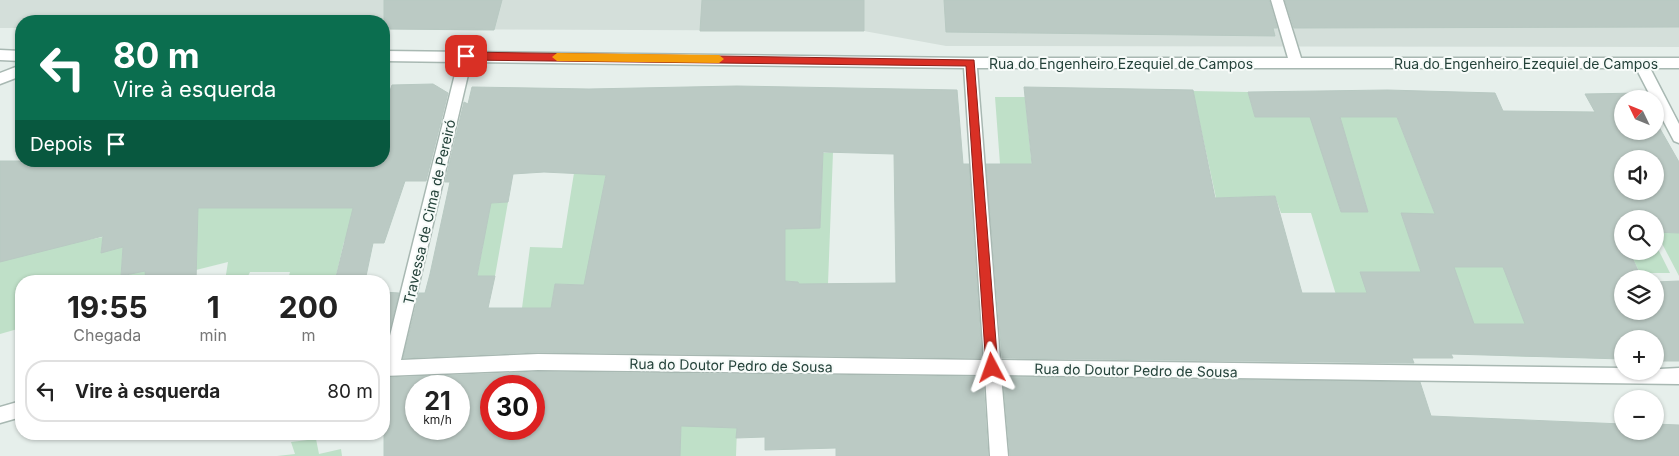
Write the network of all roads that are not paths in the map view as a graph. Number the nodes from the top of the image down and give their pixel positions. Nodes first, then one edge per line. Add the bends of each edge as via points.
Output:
1 (1277, 0) edge
2 (0, 55) edge
3 (15, 56) edge
4 (390, 56) edge
5 (466, 56) junction
6 (970, 62) junction
7 (1296, 63) junction
8 (1640, 63) junction
9 (1679, 64) edge
10 (15, 73) edge
11 (0, 79) edge
12 (1679, 137) edge
13 (390, 360) edge
14 (390, 368) edge
15 (992, 368) junction
16 (1679, 376) edge
17 (15, 411) edge
18 (0, 415) edge
19 (999, 456) edge

1 - 7 street
2 - 3 street
4 - 5 street, Rua do Engenheiro Ezequiel de Campos
5 - 6 street, Rua do Engenheiro Ezequiel de Campos
5 - 13 street, Travessa de Cima de Pereiró
6 - 7 street, Rua do Engenheiro Ezequiel de Campos
6 - 15 street
7 - 8 street, Rua do Engenheiro Ezequiel de Campos
8 - 9 street, Rua do Engenheiro Ezequiel de Campos
8 - 12 street
10 - 11 street
14 - 15 street, Rua do Doutor Pedro de Sousa via 538,362
15 - 16 street, Rua do Doutor Pedro de Sousa
15 - 19 street
17 - 18 street

